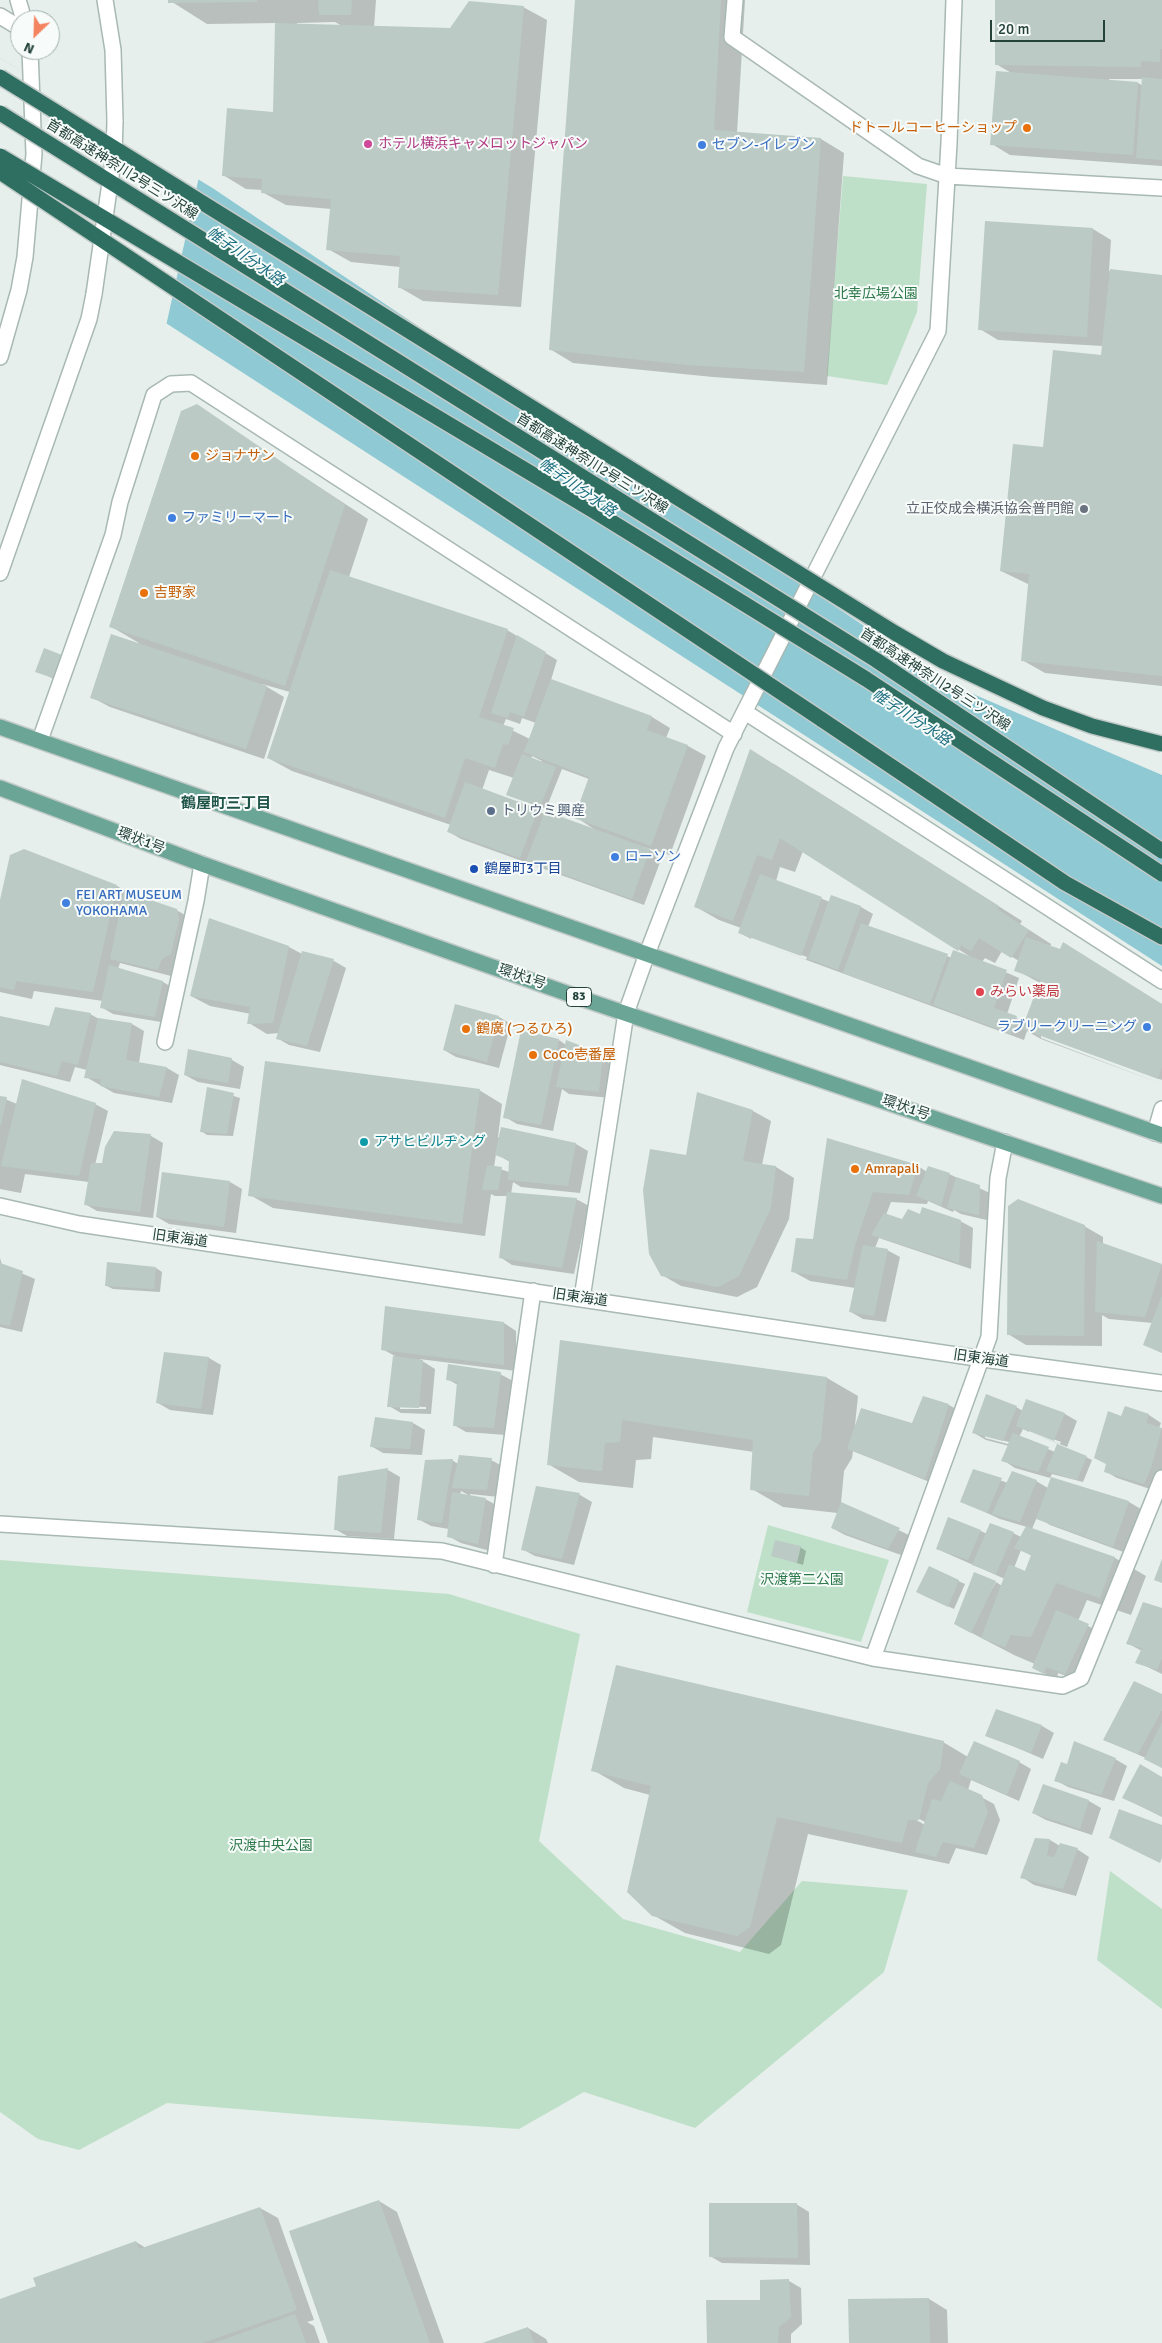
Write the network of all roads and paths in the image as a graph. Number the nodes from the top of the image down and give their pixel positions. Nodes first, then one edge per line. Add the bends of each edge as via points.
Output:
1 (105, 0) edge
2 (735, 0) edge
3 (954, 0) edge
4 (31, 60) edge
5 (0, 77) edge
6 (0, 114) edge
7 (0, 156) edge
8 (0, 172) edge
9 (947, 176) junction
10 (1162, 188) edge
11 (0, 357) edge
12 (0, 573) edge
13 (745, 712) junction
14 (0, 726) edge
15 (734, 734) junction
16 (40, 740) junction
17 (1162, 744) edge
18 (0, 788) edge
19 (1162, 851) edge
20 (202, 864) junction
21 (1162, 874) edge
22 (1162, 937) edge
23 (647, 954) junction
24 (1162, 980) edge
25 (626, 1013) junction
26 (165, 1042) dead end
27 (1162, 1109) edge
28 (1158, 1134) edge
29 (1005, 1142) junction
30 (1162, 1196) edge
31 (0, 1206) edge
32 (533, 1291) junction
33 (582, 1298) junction
34 (983, 1359) junction
35 (1162, 1383) edge
36 (1162, 1478) edge
37 (0, 1524) edge
38 (494, 1565) junction
39 (873, 1658) junction

1 - 12 street, bridge via 113,50 114,155 94,294 89,319
2 - 9 street via 732,37 918,166
3 - 9 street
4 - 11 street, bridge via 34,154 25,257
5 - 17 highway, bridge via 894,633 944,661 1043,708 1092,726
6 - 19 highway, 首都高速神奈川2号三ツ沢線, bridge via 868,655
7 - 21 highway, bridge via 594,510 866,679
8 - 22 highway, bridge via 1064,883
9 - 10 street
9 - 13 street, bridge via 938,330
13 - 15 street
13 - 24 street
14 - 16 main road
15 - 16 street via 191,383 171,384 154,395 113,534
15 - 23 street
16 - 23 main road
18 - 20 main road, 環状1号 / 83
20 - 25 main road, 環状1号 / 83
20 - 26 street
23 - 25 street
23 - 28 main road
25 - 29 main road, 環状1号 / 83
25 - 33 street
27 - 28 street
29 - 30 main road, 環状1号 / 83
29 - 34 street via 998,1178 989,1337
31 - 32 street, 旧東海道 via 79,1224
32 - 33 street, 旧東海道
32 - 38 street
33 - 34 street, 旧東海道
34 - 35 street, 旧東海道
34 - 39 street
36 - 39 street via 1081,1678 1063,1686
37 - 38 street via 442,1551
38 - 39 street

